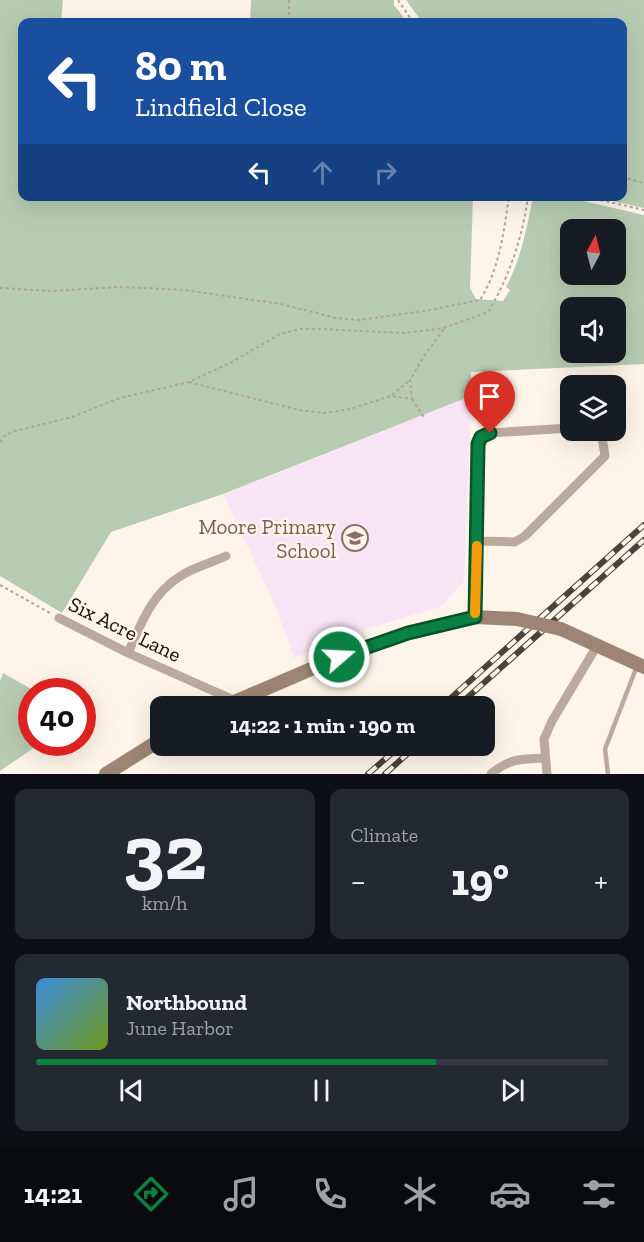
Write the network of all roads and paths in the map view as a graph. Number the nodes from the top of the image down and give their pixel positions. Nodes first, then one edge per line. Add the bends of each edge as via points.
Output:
1 (289, 0) edge
2 (398, 0) edge
3 (290, 18) edge
4 (410, 18) edge
5 (627, 178) edge
6 (644, 183) edge
7 (508, 201) edge
8 (527, 201) edge
9 (605, 201) edge
10 (644, 210) edge
11 (0, 288) edge
12 (444, 328) junction
13 (410, 380) junction
14 (189, 382) junction
15 (391, 396) junction
16 (412, 399) junction
17 (425, 419) dead end
18 (560, 429) edge
19 (603, 441) edge
20 (0, 442) edge
21 (477, 541) junction
22 (226, 556) dead end
23 (0, 585) edge
24 (475, 617) junction
25 (59, 618) joint
26 (598, 644) junction
27 (128, 653) junction
28 (641, 665) edge
29 (214, 696) edge
30 (249, 696) edge
31 (150, 746) edge
32 (545, 758) junction
33 (106, 774) edge
34 (491, 774) edge
35 (547, 774) edge
36 (608, 774) edge

1 - 3 path
2 - 4 path
5 - 6 path
7 - 11 path via 490,285 480,300 430,310 360,320 185,290
8 - 12 path via 510,266 489,312
9 - 10 path
12 - 13 path
12 - 14 path via 405,333 300,329 280,334
13 - 15 path
13 - 16 path
14 - 15 path via 325,414
14 - 20 path via 120,398 72,417 15,431
15 - 16 path
16 - 17 path
18 - 21 street via 490,433 481,437
19 - 21 street via 605,456 525,536 515,542
21 - 24 street
22 - 27 street via 180,576 164,590 150,605
23 - 25 path, Six Acre Lane
24 - 26 street, bridge via 517,619 561,629
24 - 30 street via 408,633 339,657
25 - 27 street, Six Acre Lane
26 - 28 street
26 - 32 street via 552,721 544,739
27 - 29 street, Six Acre Lane
28 - 36 lane via 605,749
31 - 33 street
32 - 34 street via 513,759
32 - 35 street

